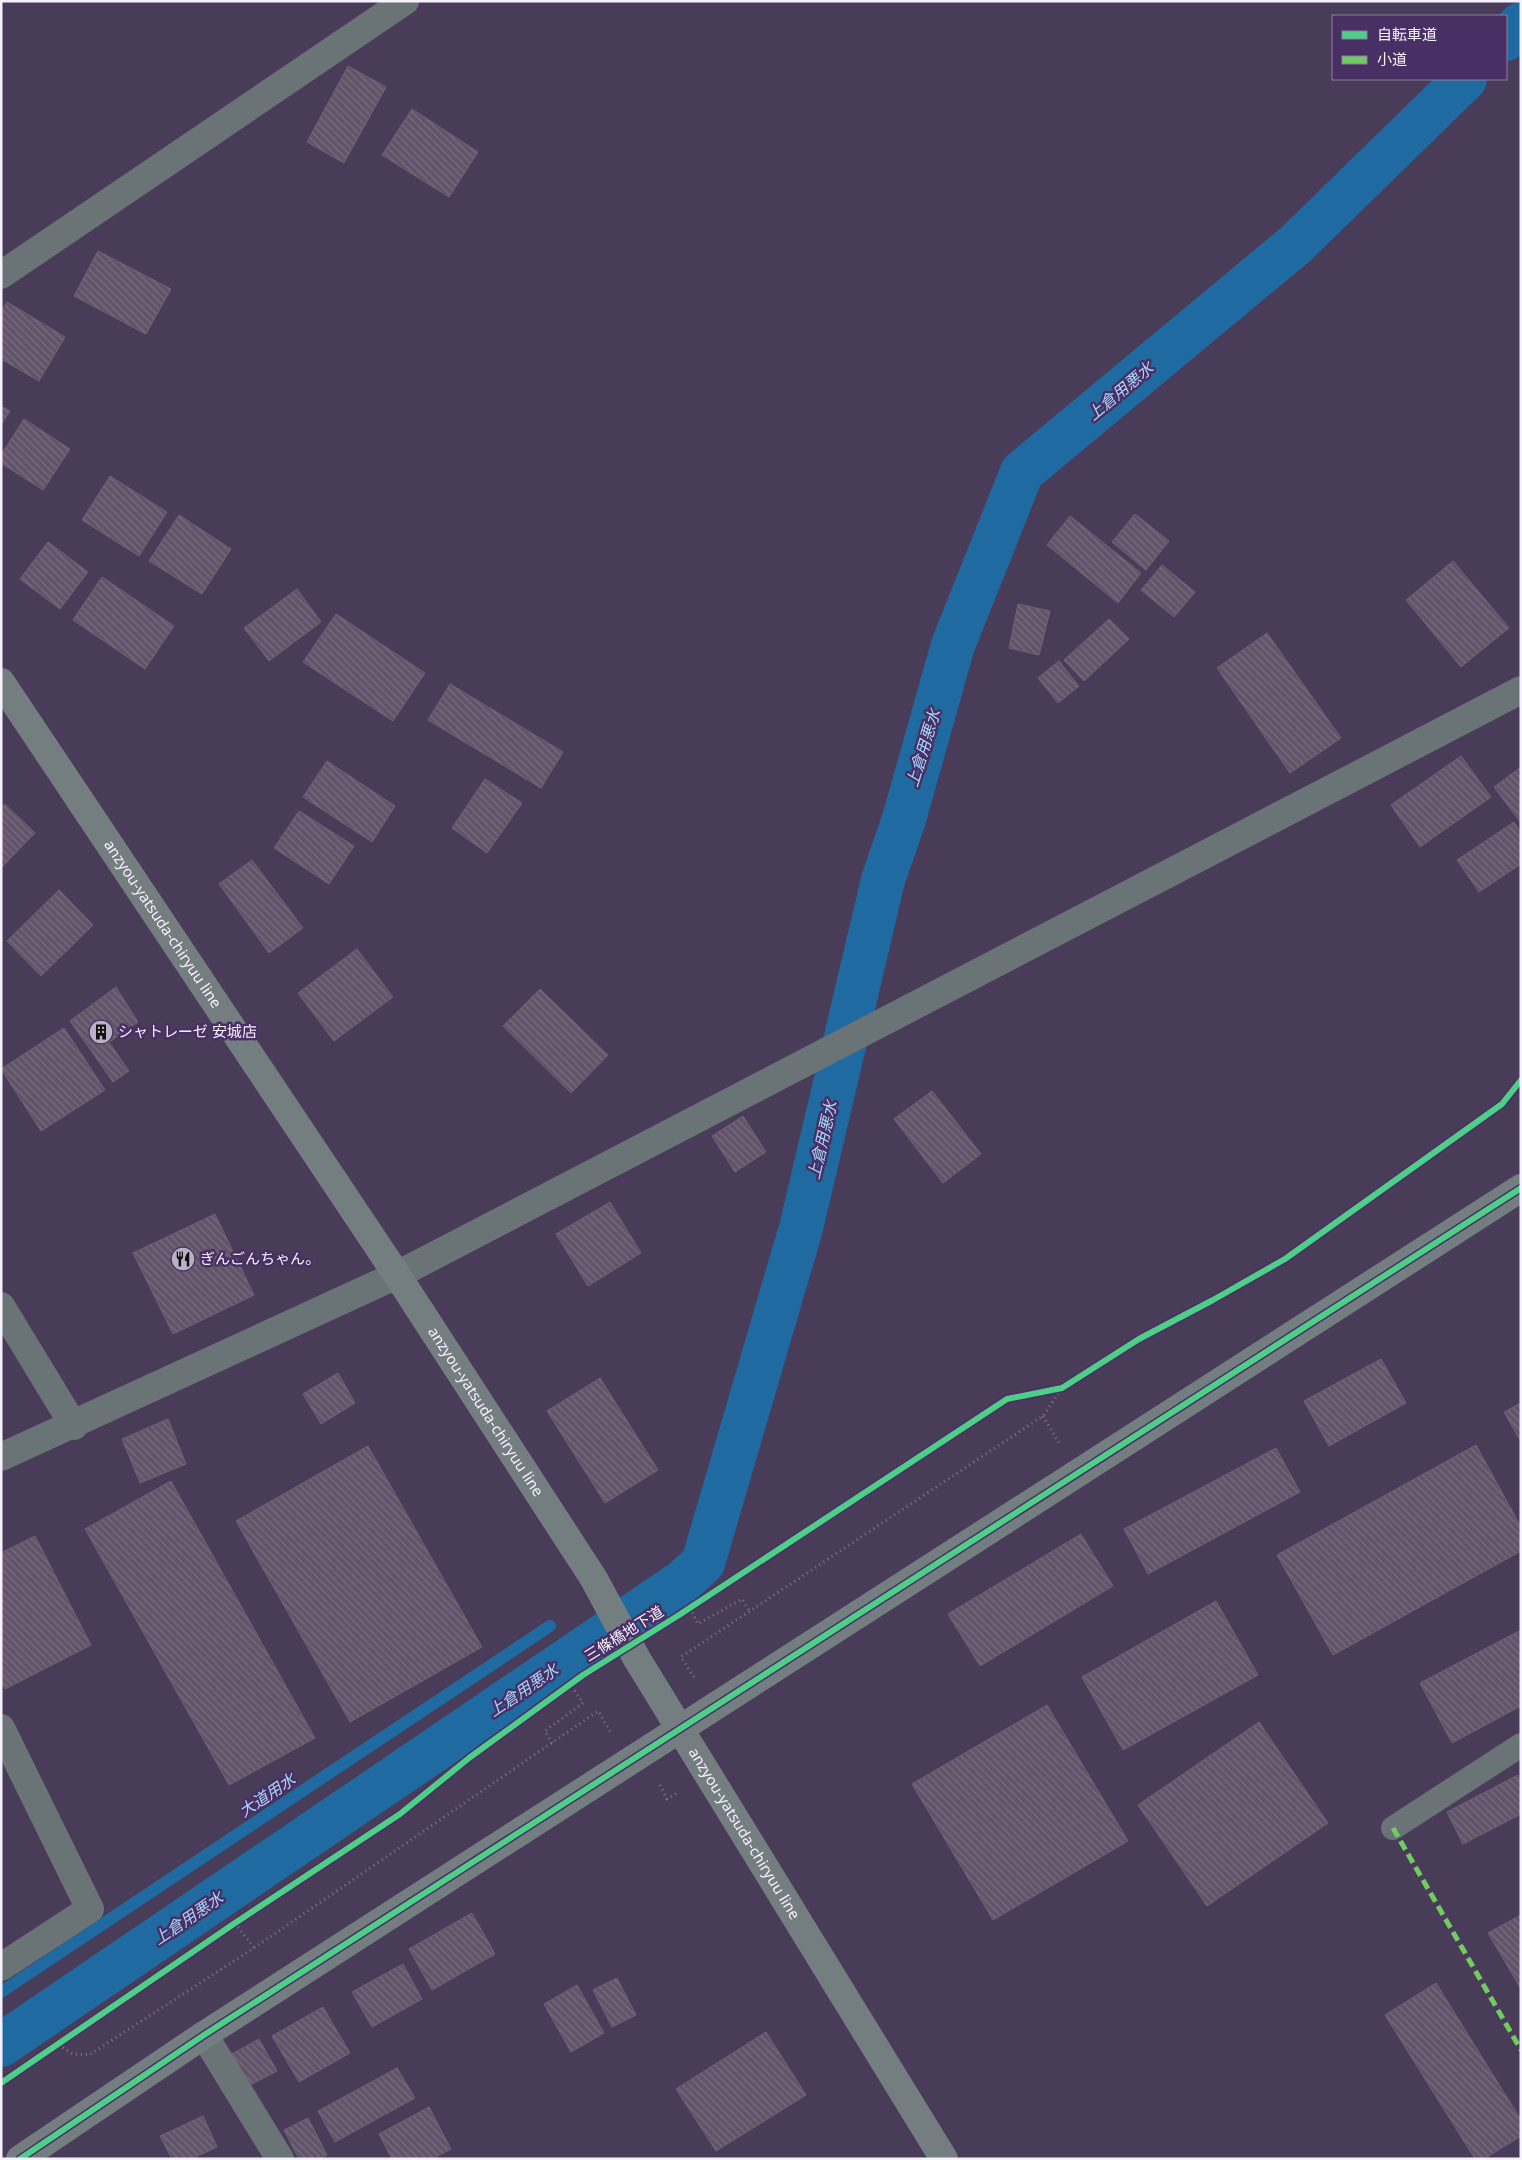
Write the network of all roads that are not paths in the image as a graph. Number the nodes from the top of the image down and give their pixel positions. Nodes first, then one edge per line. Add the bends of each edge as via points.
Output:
1 (405, 1) edge
2 (1, 275) edge
3 (1, 682) edge
4 (1521, 690) edge
5 (1521, 1188) edge
6 (397, 1275) junction
7 (1, 1306) edge
8 (74, 1426) junction
9 (1, 1458) edge
10 (680, 1727) junction
11 (1, 1728) edge
12 (1521, 1745) edge
13 (1393, 1828) dead end
14 (1, 1967) edge
15 (204, 2034) junction
16 (20, 2159) edge
17 (280, 2159) edge
18 (944, 2159) edge

1 - 2 street
3 - 6 street, anzyou-yatsuda-chiryuu line
4 - 6 street
5 - 10 street
6 - 8 street
6 - 10 street, anzyou-yatsuda-chiryuu line via 594,1578 637,1659
7 - 8 street
8 - 9 street
10 - 15 street
10 - 18 street, anzyou-yatsuda-chiryuu line
11 - 14 street via 90,1909
12 - 13 lane
15 - 16 street
15 - 17 street

